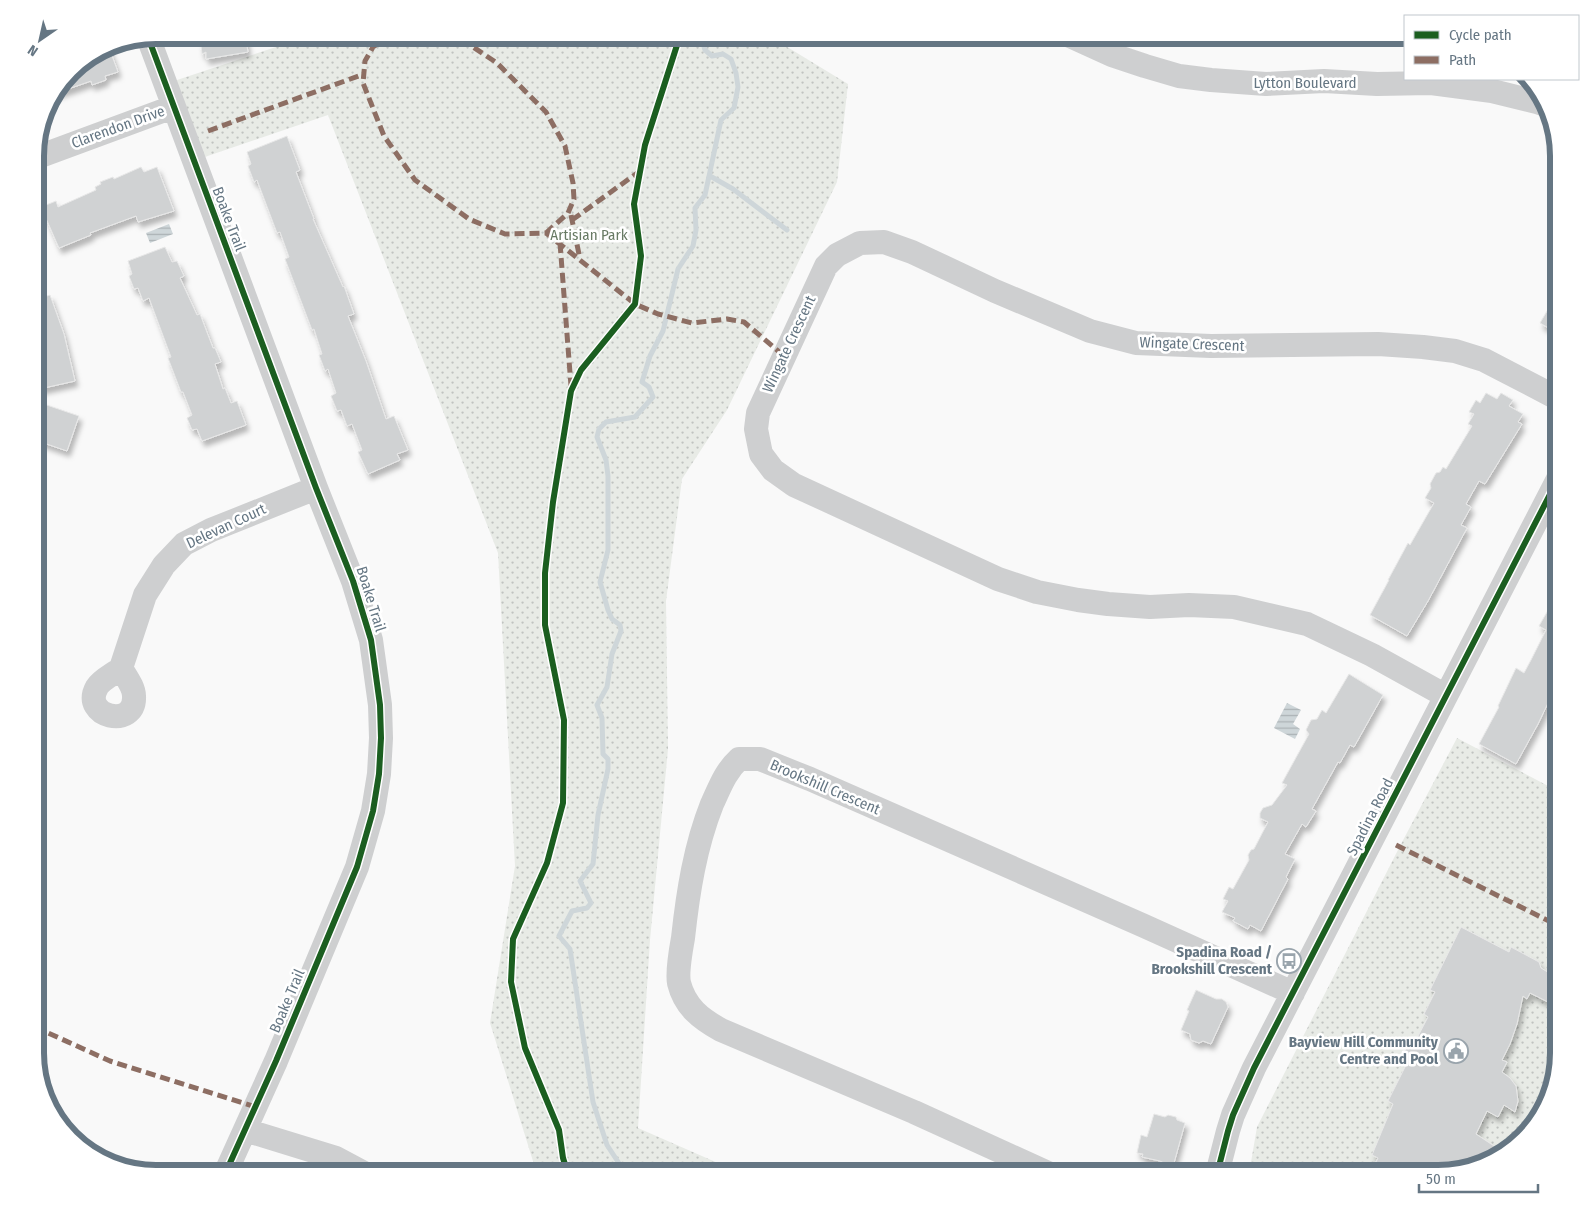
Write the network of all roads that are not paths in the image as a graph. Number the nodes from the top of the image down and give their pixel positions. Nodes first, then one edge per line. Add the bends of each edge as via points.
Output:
1 (150, 44) edge
2 (1088, 44) edge
3 (1536, 102) edge
4 (173, 107) junction
5 (44, 155) edge
6 (1550, 393) edge
7 (316, 488) junction
8 (1550, 494) edge
9 (121, 668) dead end
10 (1446, 696) junction
11 (1293, 993) junction
12 (245, 1130) junction
13 (228, 1165) edge
14 (349, 1165) edge
15 (1030, 1165) edge
16 (1219, 1165) edge

1 - 4 street, Boake Trail
2 - 3 street, Lytton Boulevard via 1179,76 1266,84 1324,81 1430,83 1492,91
4 - 5 street, Clarendon Drive
4 - 7 street, Boake Trail
6 - 10 street, Wingate Crescent via 1484,360 1455,351 1423,347 1136,343 1090,331 884,242 860,243 837,255 826,266 758,413 756,429 762,454 773,470 794,485 998,578 1038,592 1078,600 1150,607 1234,608 1307,624
7 - 9 street, Delevan Court via 184,544 164,564 145,595
7 - 12 street, Boake Trail via 353,581 371,640 380,705 378,774 373,811 357,867
8 - 10 street, Spadina Road
10 - 11 street, Spadina Road
11 - 15 street, Brookshill Crescent via 810,779 760,759 739,759 724,777 703,827 689,884 679,982 692,1009 721,1030
11 - 16 street, Spadina Road via 1233,1115
12 - 13 street, Boake Trail
12 - 14 street

